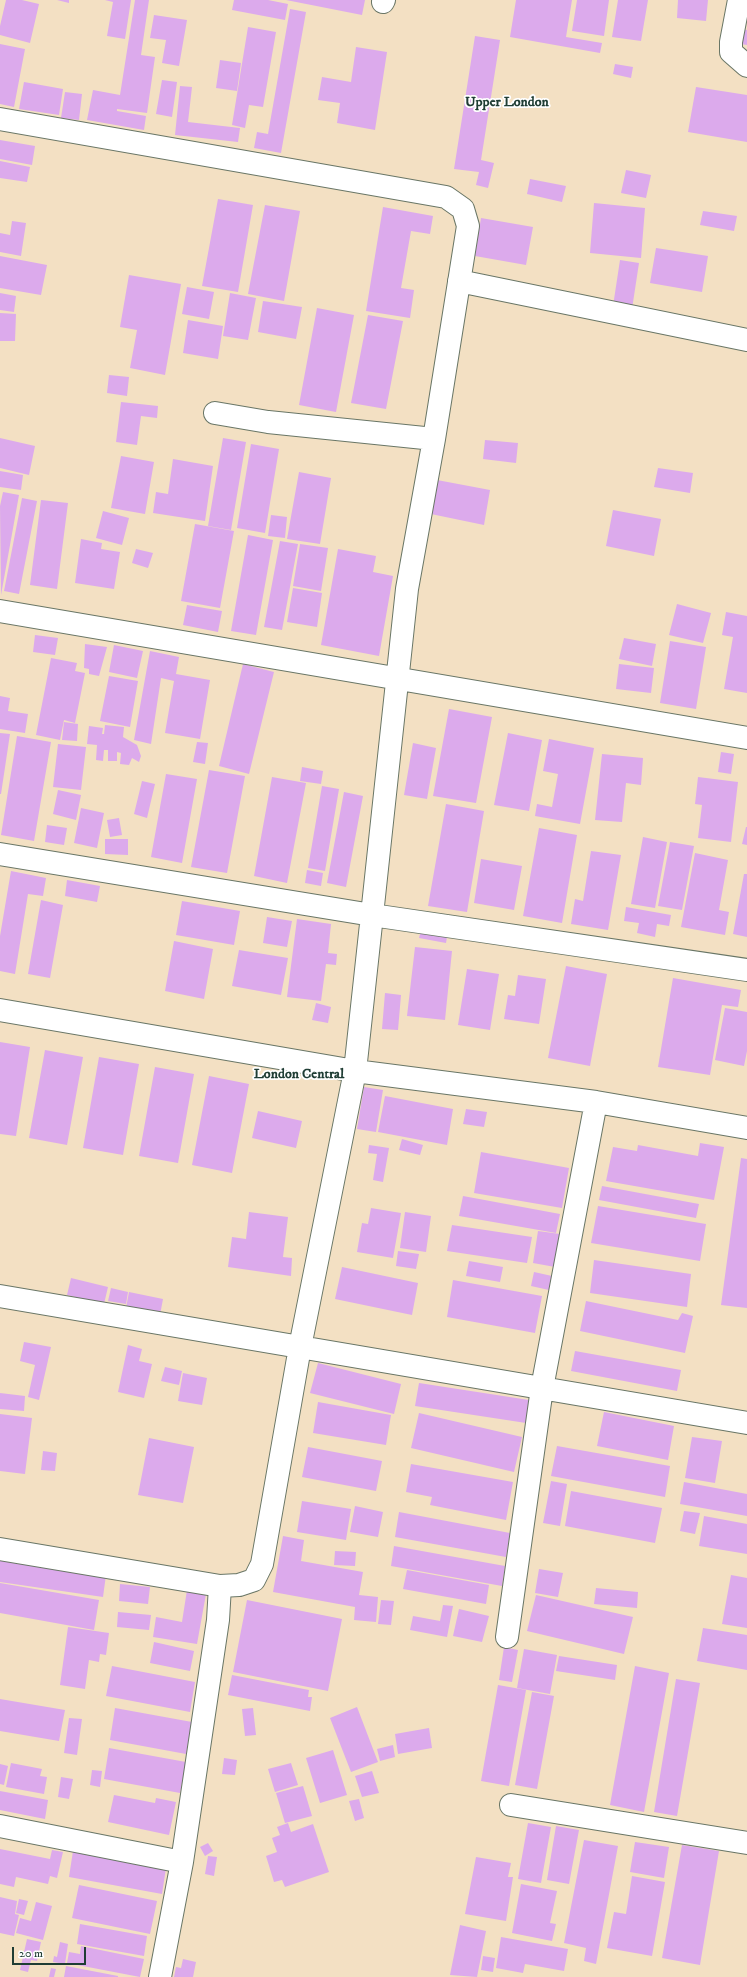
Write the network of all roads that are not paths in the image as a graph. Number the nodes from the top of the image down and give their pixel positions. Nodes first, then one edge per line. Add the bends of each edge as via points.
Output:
1 (739, 0) edge
2 (747, 66) edge
3 (0, 119) edge
4 (459, 281) junction
5 (747, 340) edge
6 (215, 413) dead end
7 (434, 439) junction
8 (0, 611) edge
9 (398, 680) junction
10 (747, 738) edge
11 (0, 854) edge
12 (372, 915) junction
13 (747, 970) edge
14 (0, 1010) edge
15 (355, 1070) junction
16 (596, 1102) junction
17 (747, 1128) edge
18 (0, 1296) edge
19 (300, 1348) junction
20 (542, 1388) junction
21 (747, 1423) edge
22 (0, 1549) edge
23 (220, 1586) junction
24 (507, 1638) dead end
25 (511, 1805) dead end
26 (0, 1826) edge
27 (747, 1843) edge
28 (182, 1862) junction
29 (160, 1977) edge

1 - 2 street via 731,52
3 - 4 street via 446,197 463,209 468,226
4 - 5 street
4 - 7 street
6 - 7 street via 268,422
7 - 9 street via 407,589
8 - 9 street
9 - 10 street
9 - 12 street
11 - 12 street
12 - 13 street
12 - 15 street
14 - 15 street
15 - 16 street
15 - 19 street
16 - 17 street
16 - 20 street
18 - 19 street
19 - 20 street
19 - 23 street via 262,1564 254,1580 239,1585
20 - 21 street
20 - 24 street
22 - 23 street
23 - 28 street via 218,1620
25 - 27 street
26 - 28 street
28 - 29 street

